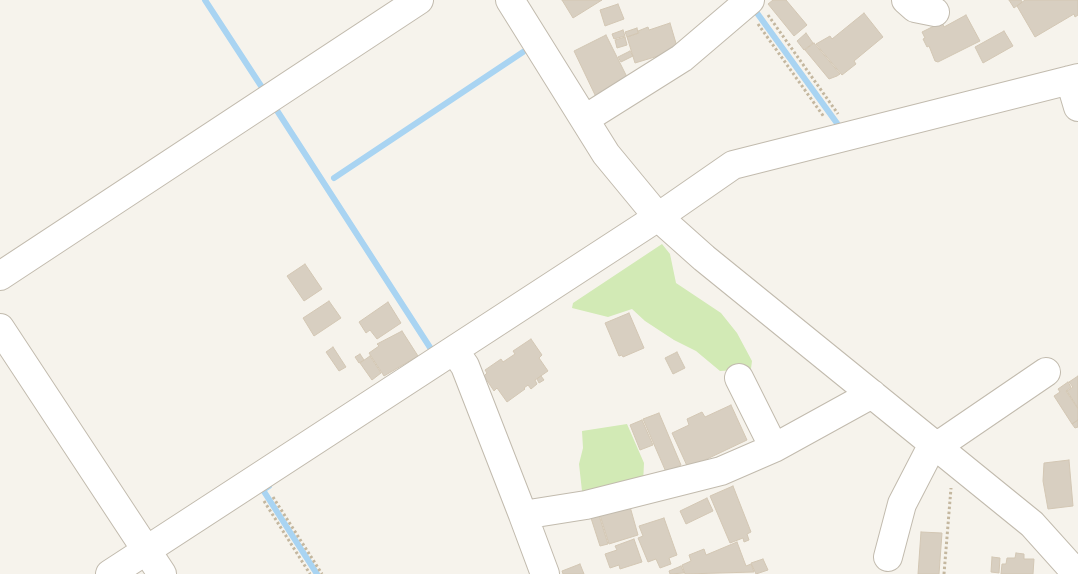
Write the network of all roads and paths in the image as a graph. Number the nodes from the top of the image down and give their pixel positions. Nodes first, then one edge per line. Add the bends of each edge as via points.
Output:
1 (419, 0) edge
2 (510, 0) edge
3 (906, 0) edge
4 (752, 4) edge
5 (935, 12) dead end
6 (1074, 79) edge
7 (1078, 107) edge
8 (585, 120) junction
9 (846, 136) junction
10 (658, 217) junction
11 (0, 276) edge
12 (0, 328) edge
13 (454, 350) junction
14 (1046, 372) dead end
15 (739, 378) dead end
16 (872, 394) junction
17 (774, 448) junction
18 (941, 450) junction
19 (261, 488) junction
20 (523, 515) junction
21 (146, 550) junction
22 (888, 557) dead end
23 (110, 574) edge
24 (162, 574) edge
25 (310, 574) edge
26 (322, 574) edge
27 (546, 574) edge
28 (944, 574) edge
29 (1077, 574) edge

1 - 11 street
2 - 8 street
3 - 5 street via 915,8
4 - 8 street via 682,58
4 - 9 path
4 - 9 path
6 - 7 street
6 - 9 street
8 - 10 street via 606,154
9 - 10 street via 733,165
10 - 13 street
10 - 16 street
12 - 21 street
13 - 19 street
13 - 20 street via 465,366
14 - 18 street
15 - 17 street
16 - 17 street
16 - 18 street
17 - 20 street via 721,471 586,505
18 - 22 street via 902,504
18 - 28 path
18 - 29 street via 1032,524
19 - 21 street
19 - 25 path
19 - 26 path
20 - 27 street
21 - 23 street
21 - 24 street

